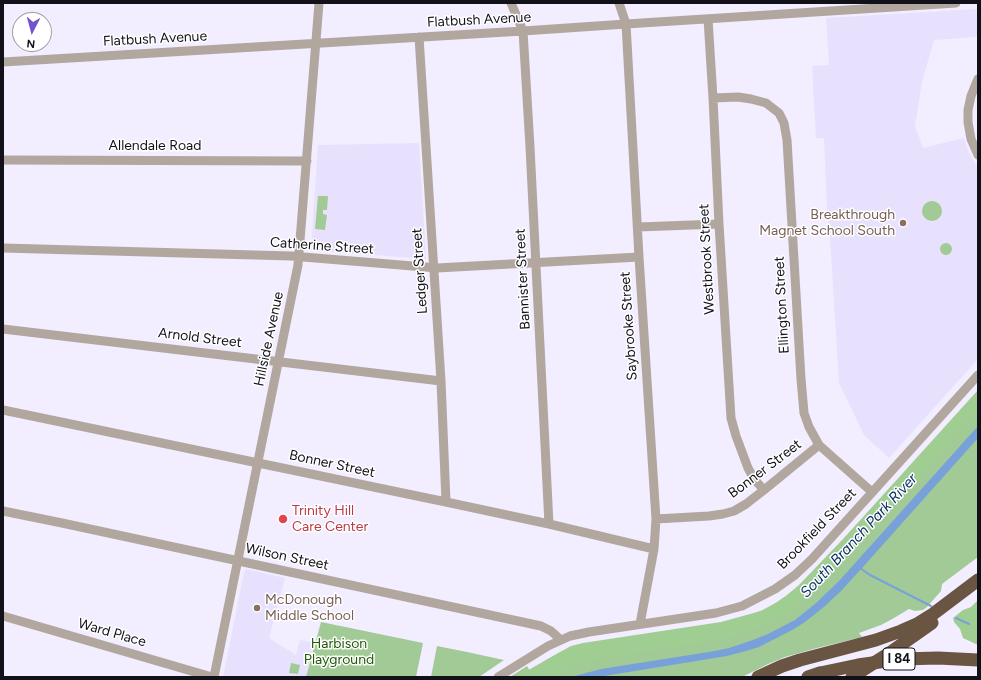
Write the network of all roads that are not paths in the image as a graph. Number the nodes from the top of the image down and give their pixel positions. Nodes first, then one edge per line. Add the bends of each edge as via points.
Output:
1 (320, 3) edge
2 (511, 3) edge
3 (619, 3) edge
4 (956, 3) edge
5 (834, 7) edge
6 (708, 19) junction
7 (626, 24) junction
8 (522, 31) junction
9 (419, 37) junction
10 (316, 43) junction
11 (3, 62) edge
12 (978, 79) edge
13 (713, 98) junction
14 (978, 155) edge
15 (3, 160) edge
16 (307, 161) junction
17 (718, 224) junction
18 (638, 227) junction
19 (3, 248) edge
20 (300, 257) junction
21 (639, 257) junction
22 (536, 262) junction
23 (434, 268) junction
24 (3, 329) edge
25 (279, 362) junction
26 (978, 375) edge
27 (441, 381) junction
28 (3, 410) edge
29 (819, 445) junction
30 (257, 463) junction
31 (764, 490) junction
32 (872, 492) junction
33 (446, 502) junction
34 (3, 511) edge
35 (656, 519) junction
36 (550, 524) junction
37 (654, 548) junction
38 (237, 560) junction
39 (978, 580) edge
40 (978, 588) edge
41 (3, 616) edge
42 (640, 624) junction
43 (561, 640) junction
44 (978, 660) edge
45 (213, 677) edge
46 (498, 677) edge
47 (758, 677) edge
48 (808, 677) edge
49 (852, 677) edge

1 - 10 street, Hillside Avenue
2 - 8 street, Bannister Street
3 - 7 street, Saybrooke Street
4 - 5 street, Flatbush Avenue
5 - 6 street, Flatbush Avenue
6 - 7 street, Flatbush Avenue
6 - 13 street, Westbrook Street
7 - 8 street, Flatbush Avenue
7 - 18 street, Saybrooke Street
8 - 9 street, Flatbush Avenue
8 - 22 street, Bannister Street
9 - 10 street, Flatbush Avenue
9 - 23 street, Ledger Street
10 - 11 street, Flatbush Avenue
10 - 16 street, Hillside Avenue
12 - 14 street via 968,110 971,139
13 - 17 street, Westbrook Street
13 - 29 street, Ellington Street via 738,97 766,103 779,113 784,123 802,398 804,414
15 - 16 street, Allendale Road
16 - 20 street, Hillside Avenue
17 - 18 street
17 - 31 street, Westbrook Street via 731,418 748,468
18 - 21 street, Saybrooke Street
19 - 20 street, Catherine Street
20 - 23 street, Catherine Street
20 - 25 street, Hillside Avenue
21 - 22 street, Catherine Street
21 - 35 street, Saybrooke Street
22 - 23 street, Catherine Street
22 - 36 street, Bannister Street
23 - 27 street, Ledger Street
24 - 25 street, Arnold Street
25 - 27 street, Arnold Street
25 - 30 street, Hillside Avenue
26 - 32 street, Brookfield Street
27 - 33 street, Ledger Street
28 - 30 street, Bonner Street
29 - 31 street, Bonner Street
29 - 32 street, Ellington Street
30 - 33 street, Bonner Street
30 - 38 street, Hillside Avenue
31 - 35 street, Bonner Street via 746,504 723,514
32 - 42 street, Brookfield Street via 812,559 775,589 748,604 728,610
33 - 36 street, Bonner Street
34 - 38 street, Wilson Street
35 - 37 street, Saybrooke Street
36 - 37 street, Bonner Street
37 - 42 street, Saybrooke Street
38 - 43 street, Wilson Street via 541,626 551,630
38 - 45 street, Hillside Avenue
39 - 47 highway via 905,630 792,662
40 - 49 highway
41 - 45 street, Ward Place
42 - 43 street, Brookfield Street via 580,634
43 - 46 street, Brookfield Street
44 - 48 highway, I 84, bridge via 901,659 858,665

